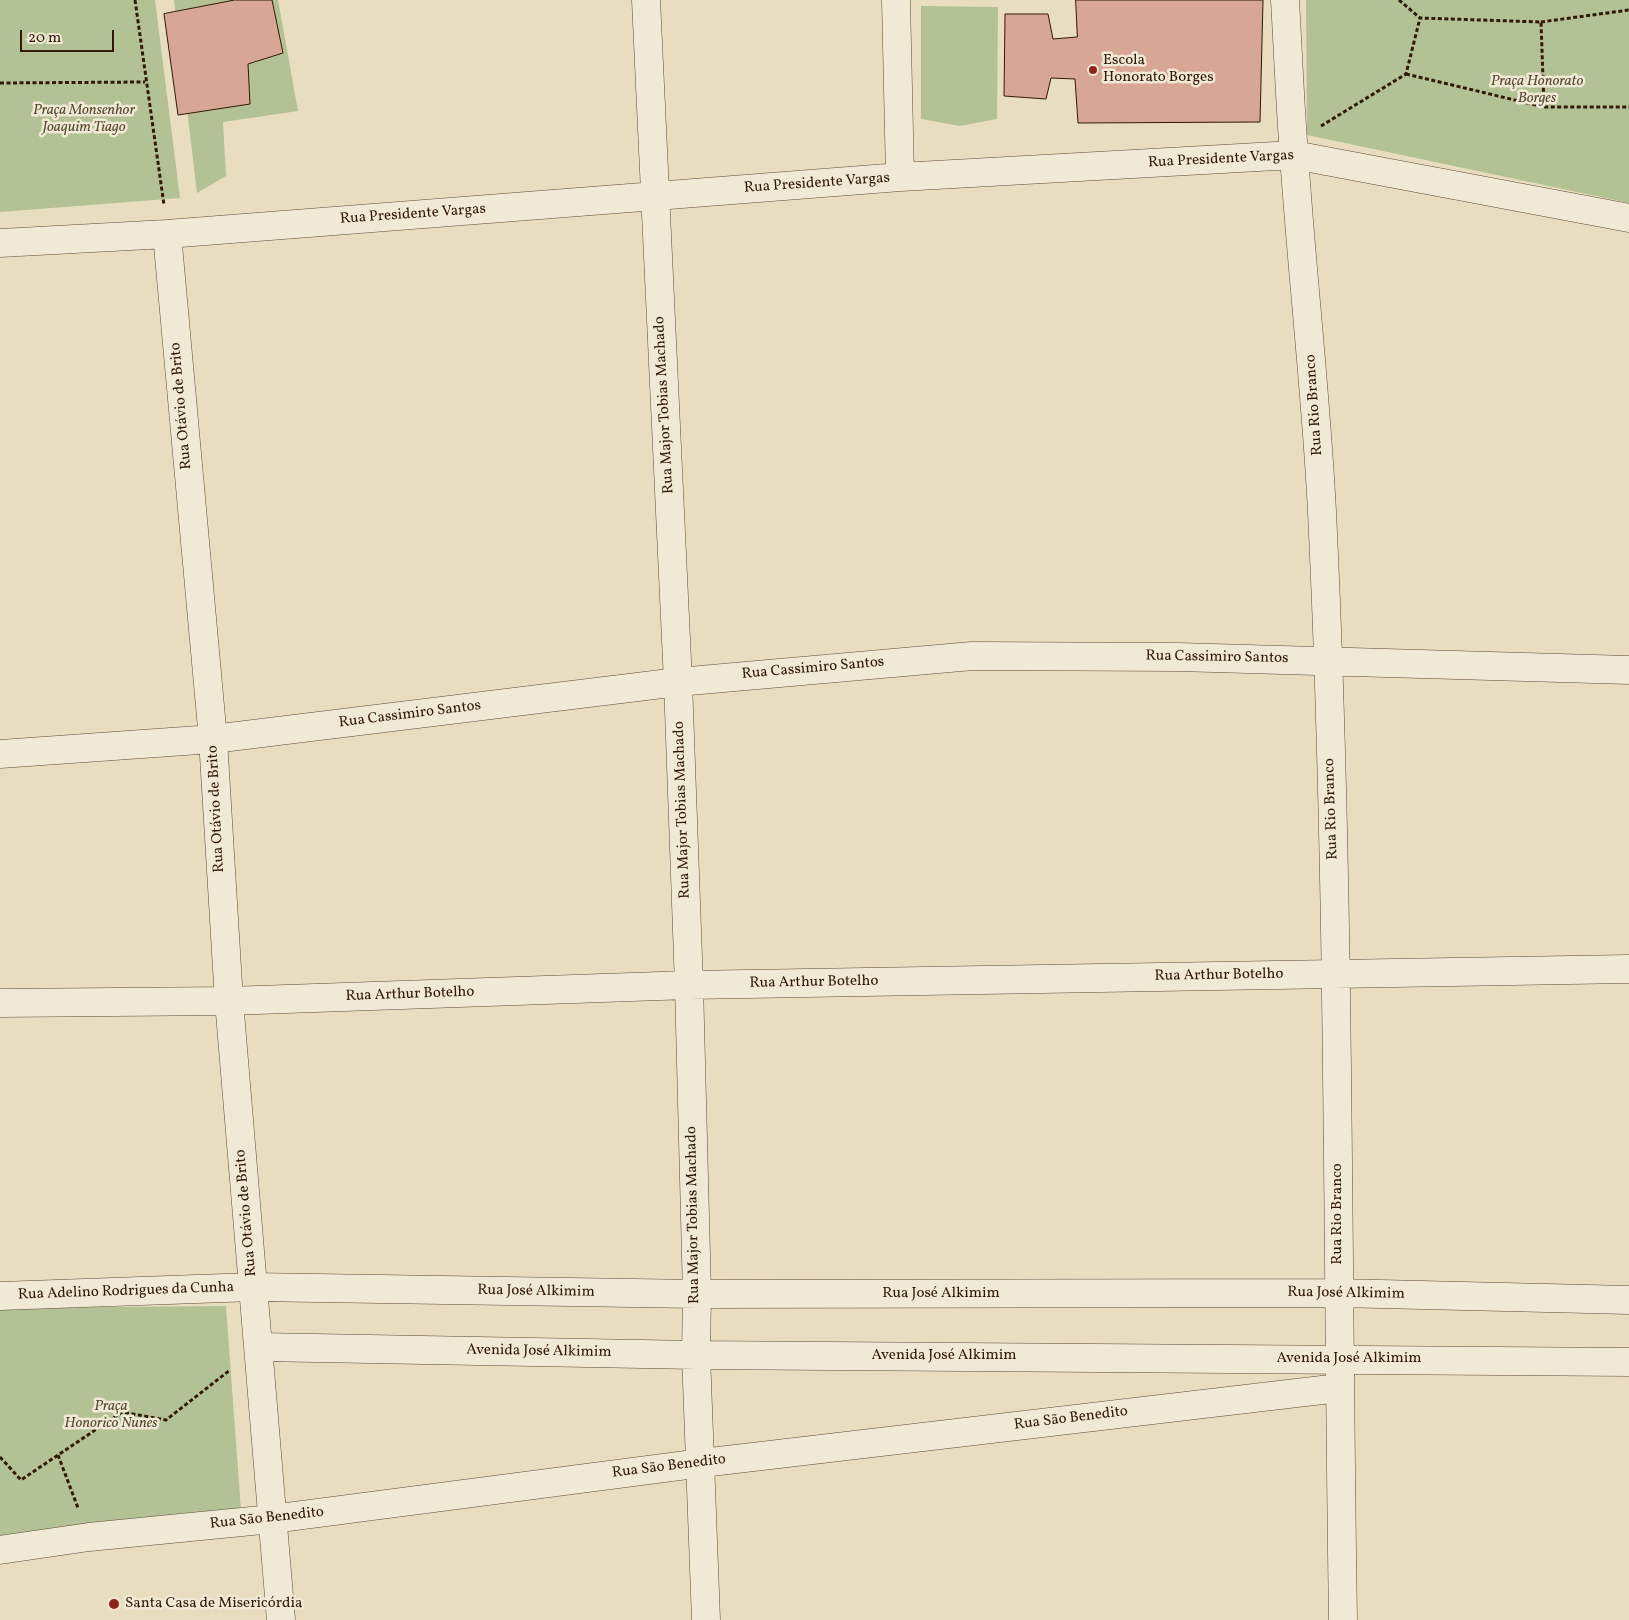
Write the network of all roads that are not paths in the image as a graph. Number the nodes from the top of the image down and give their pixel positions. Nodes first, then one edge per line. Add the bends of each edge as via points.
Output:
1 (646, 0) edge
2 (896, 0) edge
3 (1285, 0) edge
4 (1294, 155) junction
5 (900, 177) junction
6 (655, 196) junction
7 (1629, 218) edge
8 (166, 234) junction
9 (0, 243) edge
10 (1328, 661) junction
11 (1629, 670) edge
12 (678, 682) junction
13 (213, 739) junction
14 (0, 754) edge
15 (1629, 969) edge
16 (1337, 973) junction
17 (689, 985) junction
18 (229, 1001) junction
19 (0, 1003) edge
20 (253, 1287) junction
21 (1339, 1293) junction
22 (697, 1294) junction
23 (0, 1296) edge
24 (1629, 1300) edge
25 (260, 1347) junction
26 (696, 1355) junction
27 (1339, 1358) junction
28 (1629, 1362) edge
29 (1339, 1388) junction
30 (702, 1463) junction
31 (272, 1519) junction
32 (0, 1550) edge
33 (281, 1620) edge
34 (706, 1620) edge
35 (1343, 1620) edge

1 - 6 street, Rua Major Tobias Machado
2 - 5 street
3 - 4 street, Rua Rio Branco
4 - 5 street, Rua Presidente Vargas
4 - 7 street, Rua Presidente Vargas
4 - 10 street, Rua Rio Branco via 1322,508
5 - 6 street, Rua Presidente Vargas
6 - 8 street, Rua Presidente Vargas
6 - 12 street, Rua Major Tobias Machado
8 - 9 street, Rua Presidente Vargas
8 - 13 street, Rua Otávio de Brito
10 - 11 street, Rua Cassimiro Santos
10 - 12 street, Rua Cassimiro Santos via 1178,656 972,656
10 - 16 street, Rua Rio Branco
12 - 13 street, Rua Cassimiro Santos
12 - 17 street, Rua Major Tobias Machado
13 - 14 street, Rua Cassimiro Santos
13 - 18 street, Rua Otávio de Brito
15 - 16 street, Rua Arthur Botelho
16 - 17 street, Rua Arthur Botelho
16 - 21 street, Rua Rio Branco
17 - 18 street, Rua Arthur Botelho
17 - 22 street, Rua Major Tobias Machado
18 - 19 street, Rua Arthur Botelho
18 - 20 street, Rua Otávio de Brito
20 - 22 street, Rua José Alkimim
20 - 23 street, Rua Adelino Rodrigues da Cunha
20 - 25 street, Rua Otávio de Brito
21 - 22 street, Rua José Alkimim
21 - 24 street, Rua José Alkimim
21 - 27 street, Rua Rio Branco
22 - 26 street, Rua Major Tobias Machado
25 - 26 street, Avenida José Alkimim
25 - 31 street, Rua Otávio de Brito
26 - 27 street, Avenida José Alkimim
26 - 30 street, Rua Major Tobias Machado
27 - 28 street, Avenida José Alkimim
27 - 29 street, Rua Rio Branco
29 - 30 street, Rua São Benedito
29 - 35 street, Rua Rio Branco
30 - 31 street, Rua São Benedito
30 - 34 street, Rua Major Tobias Machado
31 - 32 street, Rua São Benedito via 89,1537
31 - 33 street, Rua Otávio de Brito

